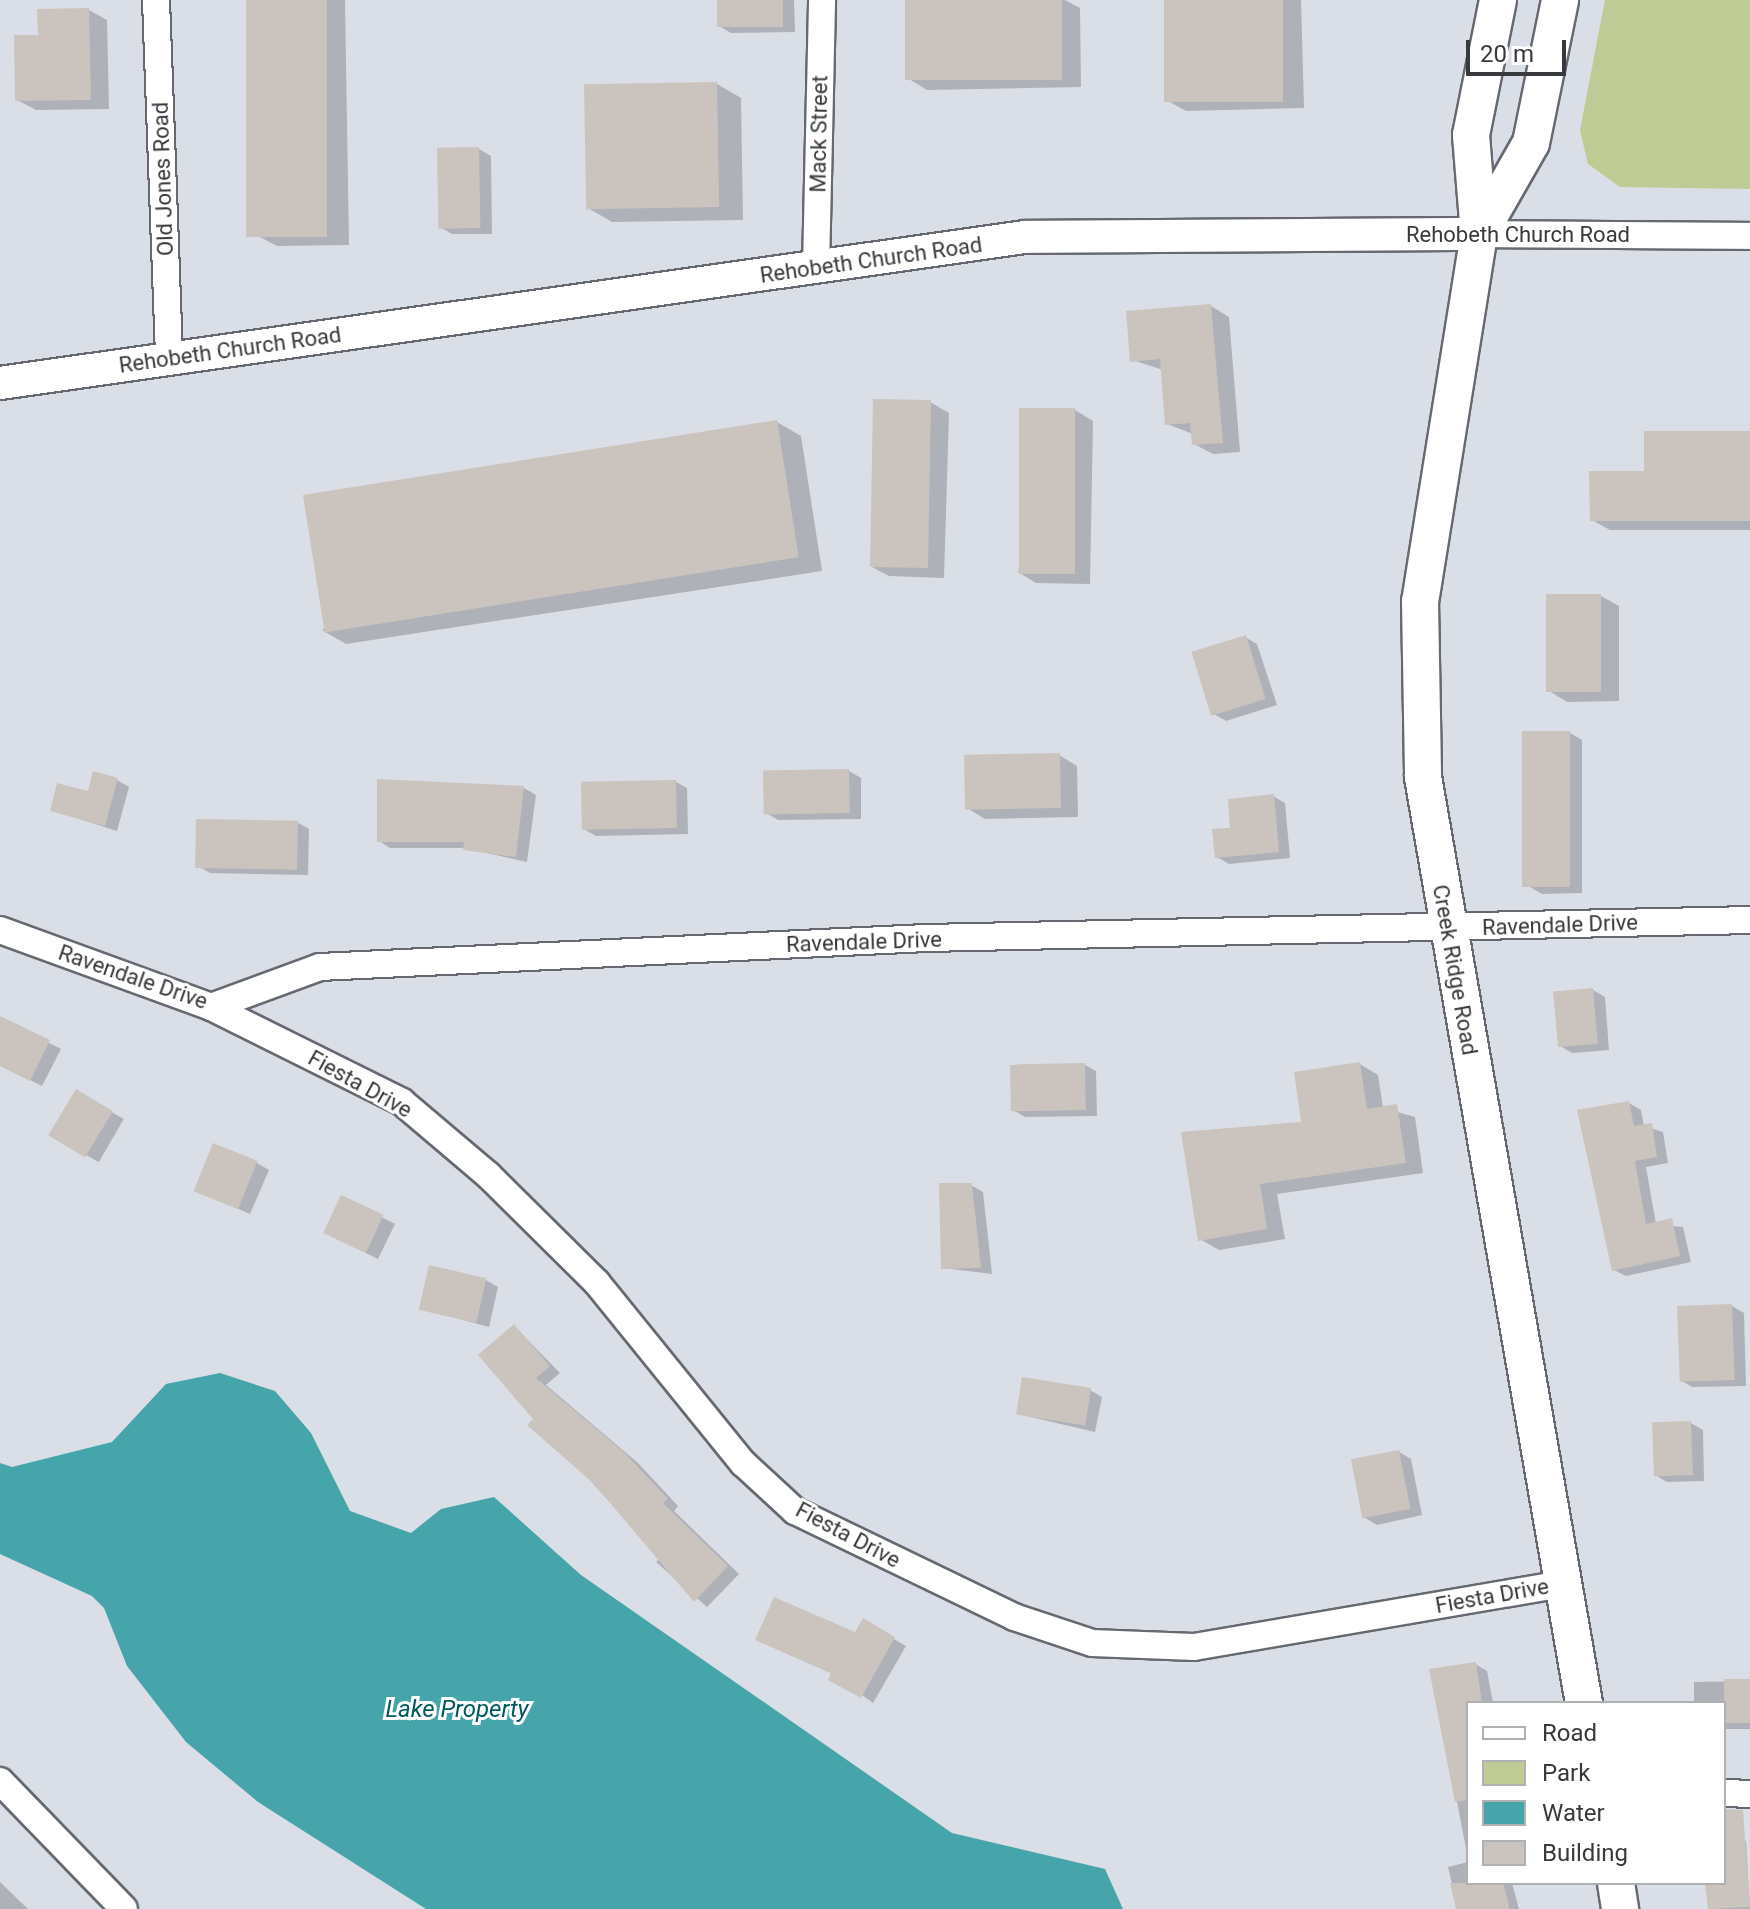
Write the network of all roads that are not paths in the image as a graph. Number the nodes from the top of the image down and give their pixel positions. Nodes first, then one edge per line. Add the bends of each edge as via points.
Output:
1 (156, 0) edge
2 (822, 0) edge
3 (1498, 0) edge
4 (1560, 0) edge
5 (1479, 234) junction
6 (1750, 236) edge
7 (816, 268) junction
8 (169, 359) junction
9 (0, 383) edge
10 (1750, 920) edge
11 (1448, 928) junction
12 (0, 930) edge
13 (211, 1007) junction
14 (1563, 1584) junction
15 (1584, 1701) edge
16 (0, 1781) edge
17 (1726, 1793) edge
18 (1750, 1794) edge
19 (1616, 1885) edge
20 (124, 1909) edge
21 (1620, 1909) edge

1 - 8 street, Old Jones Road
2 - 7 street, Mack Street
3 - 5 main road, Creek Ridge Road via 1471,135
4 - 5 main road, Creek Ridge Road via 1531,143
5 - 6 street, Rehobeth Church Road
5 - 7 street, Rehobeth Church Road via 1025,237
5 - 11 main road, Creek Ridge Road via 1420,601 1423,777
7 - 8 street, Rehobeth Church Road
8 - 9 street, Rehobeth Church Road
10 - 11 street, Ravendale Drive
11 - 13 street, Ravendale Drive via 927,938 320,967
11 - 14 main road, Creek Ridge Road
12 - 13 street, Ravendale Drive
13 - 14 street, Fiesta Drive via 402,1102 488,1175 597,1283 743,1463 795,1511 1014,1617 1092,1643 1194,1647
14 - 15 main road, Creek Ridge Road
16 - 20 street
17 - 18 street
19 - 21 main road

